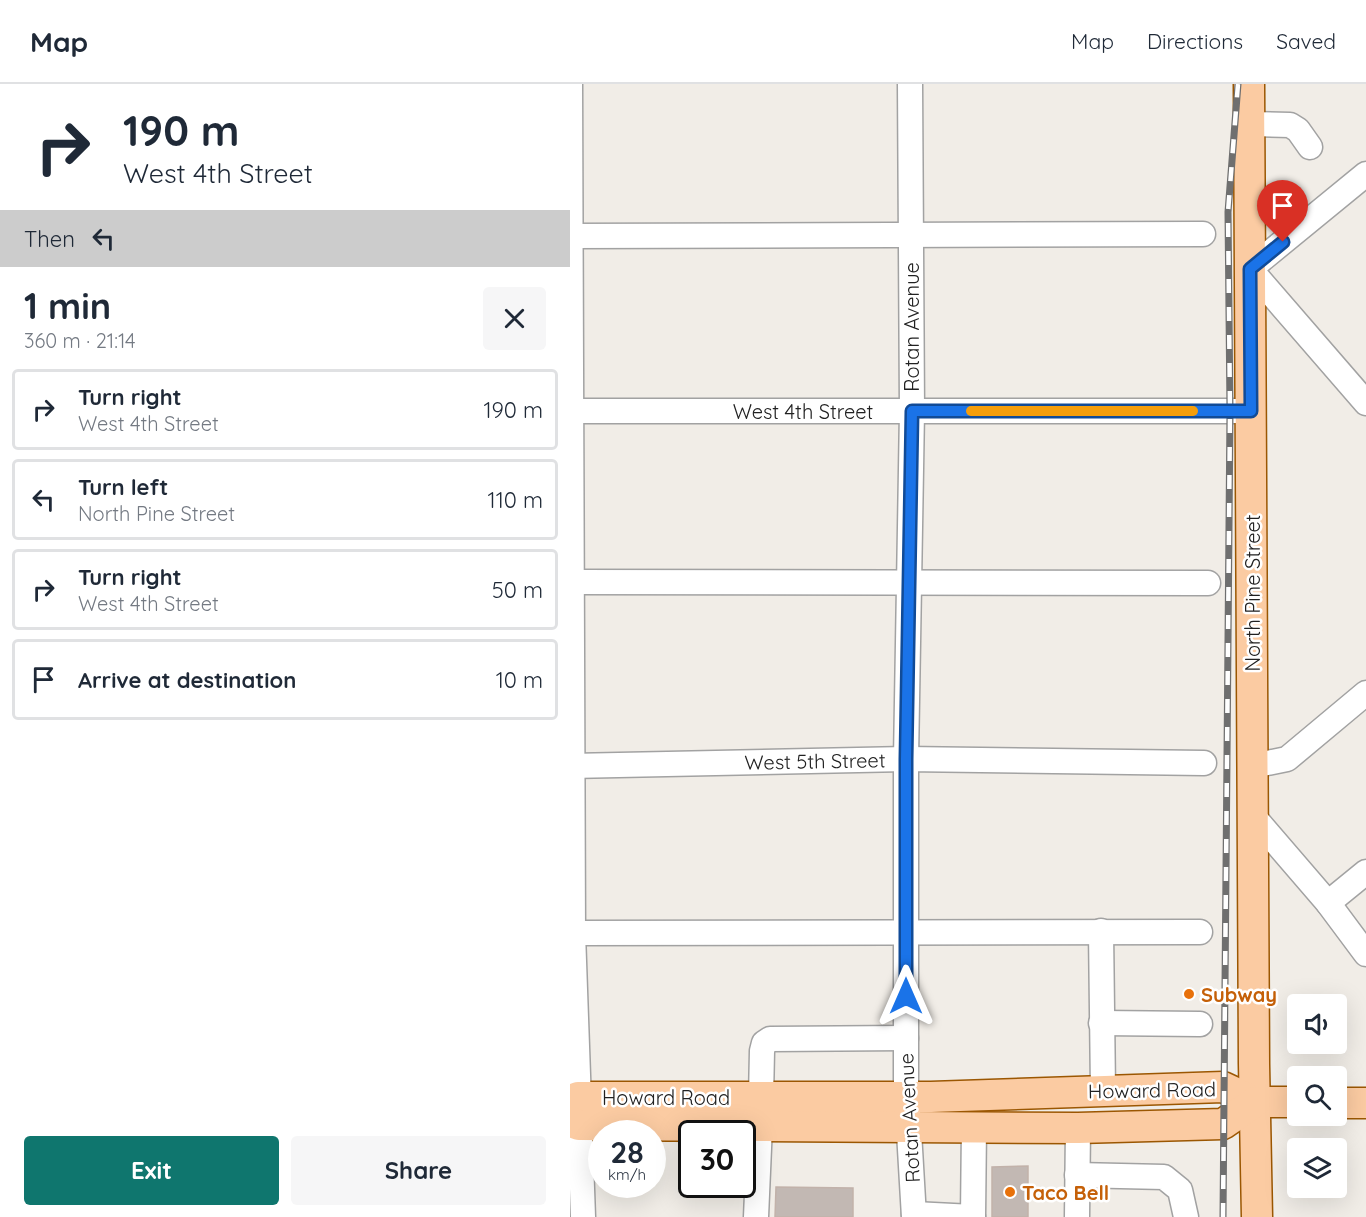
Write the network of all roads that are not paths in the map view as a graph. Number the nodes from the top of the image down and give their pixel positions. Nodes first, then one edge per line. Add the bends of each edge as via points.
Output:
1 (570, 84) edge
2 (910, 84) edge
3 (1249, 84) edge
4 (1250, 124) junction
5 (1310, 147) dead end
6 (1366, 174) edge
7 (1203, 234) dead end
8 (911, 235) junction
9 (570, 236) edge
10 (1250, 269) junction
11 (1366, 403) edge
12 (571, 411) edge
13 (912, 411) junction
14 (1251, 411) junction
15 (571, 582) edge
16 (909, 582) junction
17 (1208, 583) dead end
18 (1366, 693) edge
19 (906, 759) junction
20 (1204, 763) dead end
21 (571, 766) edge
22 (1253, 766) junction
23 (1254, 817) junction
24 (1366, 872) edge
25 (1328, 903) junction
26 (1101, 931) junction
27 (1200, 932) dead end
28 (572, 933) edge
29 (906, 933) junction
30 (1366, 954) edge
31 (1101, 1023) junction
32 (1200, 1024) dead end
33 (906, 1038) junction
34 (1102, 1090) junction
35 (906, 1096) junction
36 (1255, 1102) junction
37 (1287, 1102) edge
38 (1347, 1103) edge
39 (1366, 1103) edge
40 (574, 1111) edge
41 (761, 1111) junction
42 (909, 1126) junction
43 (974, 1127) junction
44 (1078, 1128) junction
45 (1077, 1175) junction
46 (914, 1215) edge
47 (974, 1216) edge
48 (570, 1217) edge
49 (583, 1217) edge
50 (756, 1217) edge
51 (1077, 1217) edge
52 (1186, 1217) edge
53 (1257, 1217) edge

1 - 9 street
2 - 8 street, Rotan Avenue
3 - 4 main road, North Pine Street
4 - 5 street via 1290,125
4 - 10 main road, North Pine Street
6 - 10 street
7 - 8 street
8 - 9 street
8 - 13 street, Rotan Avenue
9 - 12 street
10 - 11 street
10 - 14 main road, North Pine Street
12 - 13 street, West 4th Street
12 - 15 street
13 - 14 street, West 4th Street
13 - 16 street, Rotan Avenue
14 - 22 main road, North Pine Street
15 - 16 street
15 - 21 street
16 - 17 street
16 - 19 street, Rotan Avenue
18 - 22 street via 1287,759
19 - 20 street, West 5th Street
19 - 21 street, West 5th Street
19 - 29 street, Rotan Avenue
21 - 28 street
22 - 23 main road, North Pine Street
23 - 25 street
23 - 36 main road, North Pine Street
24 - 25 street
25 - 30 street
26 - 27 street
26 - 29 street
26 - 31 street
28 - 29 street
28 - 40 street
29 - 33 street, Rotan Avenue
31 - 32 street
31 - 34 street
33 - 35 street, Rotan Avenue
33 - 41 street via 770,1039 762,1051
34 - 35 main road, Howard Road
34 - 36 main road, Howard Road via 1223,1087
35 - 41 main road, Howard Road
35 - 42 street, Rotan Avenue
36 - 37 main road
36 - 44 main road, Howard Road via 1223,1124
36 - 53 main road, North Pine Street
38 - 39 main road
40 - 41 main road, Howard Road
40 - 49 street
41 - 42 main road, Howard Road
41 - 50 street
42 - 43 main road, Howard Road
42 - 46 street, Rotan Avenue
43 - 44 main road, Howard Road
43 - 47 street
44 - 45 street
45 - 51 street
45 - 52 street via 1164,1177 1180,1190
46 - 47 street
48 - 49 street

